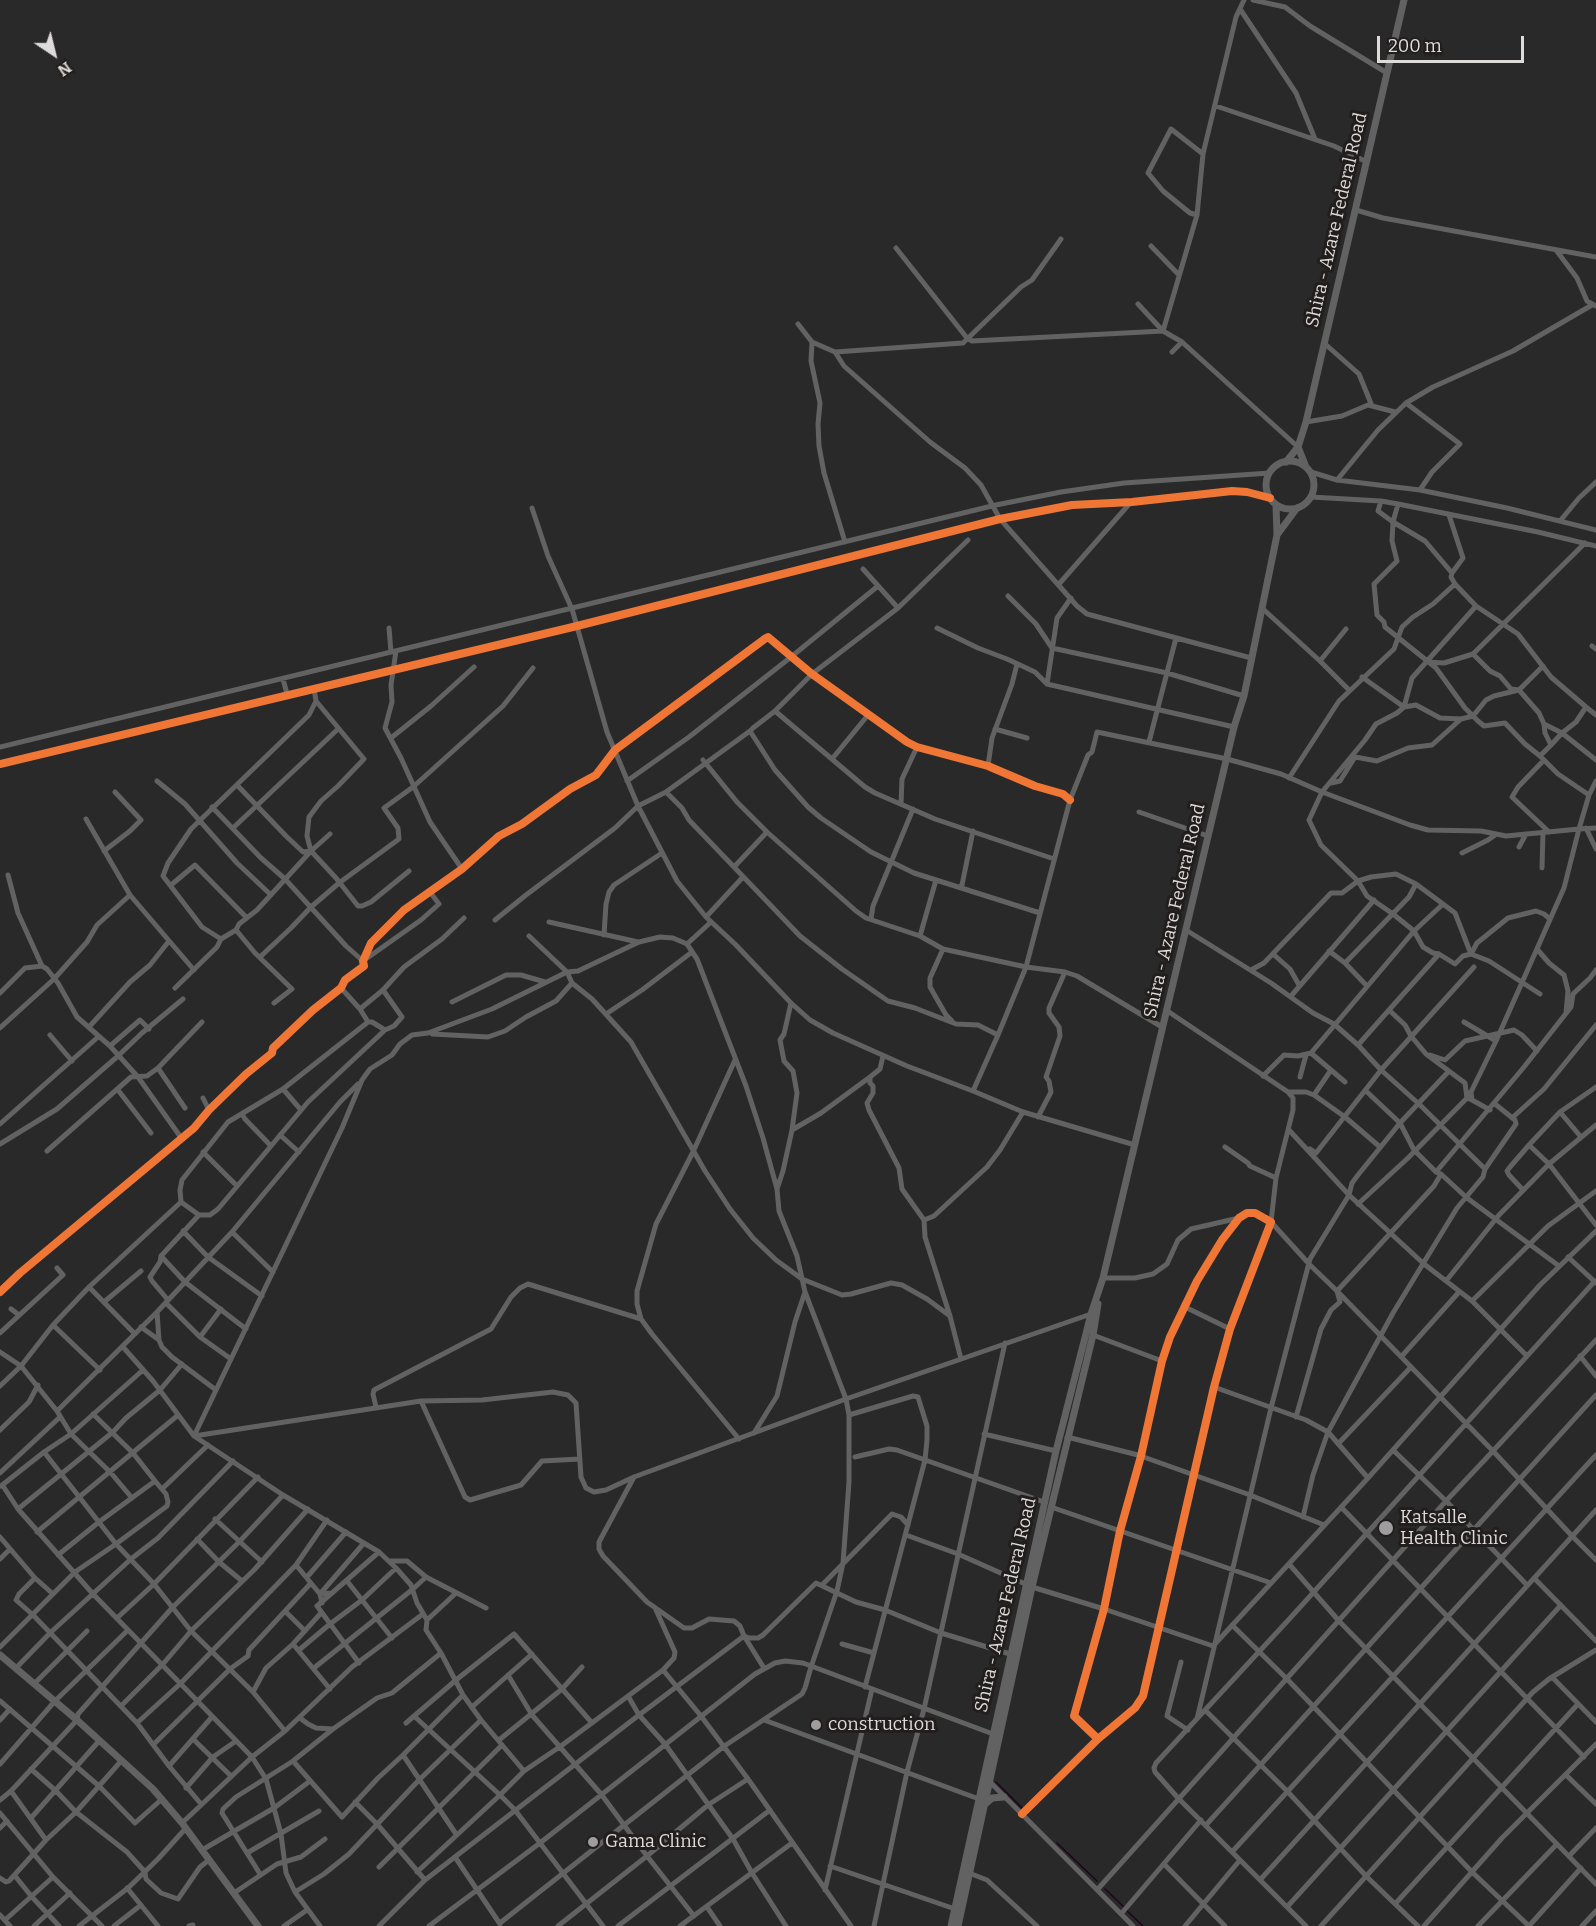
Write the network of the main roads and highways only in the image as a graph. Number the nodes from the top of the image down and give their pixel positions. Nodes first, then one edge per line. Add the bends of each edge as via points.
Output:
1 (1404, 0) edge
2 (1298, 447) junction
3 (1286, 462) junction
4 (1308, 469) junction
5 (1276, 505) junction
6 (1297, 508) junction
7 (1277, 535) junction
8 (1099, 1292) junction
9 (1047, 1504) junction
10 (1028, 1585) junction
11 (0, 1655) edge
12 (1004, 1797) road end
13 (981, 1802) junction
14 (256, 1925) edge
15 (951, 1926) edge
16 (958, 1926) edge

1 - 2 main road, Shira - Azare Federal Road
2 - 3 main road, Shira - Azare Federal Road
2 - 4 main road
3 - 4 main road via 1296,462
3 - 5 main road via 1270,473 1266,486
4 - 6 main road via 1314,489 1305,504
5 - 6 main road
5 - 7 main road, Shira - Azare Federal Road
6 - 7 main road, Shira - Azare Federal Road
7 - 8 main road, Shira - Azare Federal Road via 1244,696
8 - 9 main road, Shira - Azare Federal Road via 1056,1451
8 - 9 main road, Shira - Azare Federal Road via 1093,1335
9 - 10 main road, Shira - Azare Federal Road
10 - 13 main road, Shira - Azare Federal Road
10 - 13 main road, Shira - Azare Federal Road via 989,1781
11 - 14 main road via 162,1799
12 - 13 main road
13 - 15 main road, Shira - Azare Federal Road
13 - 16 main road, Shira - Azare Federal Road

